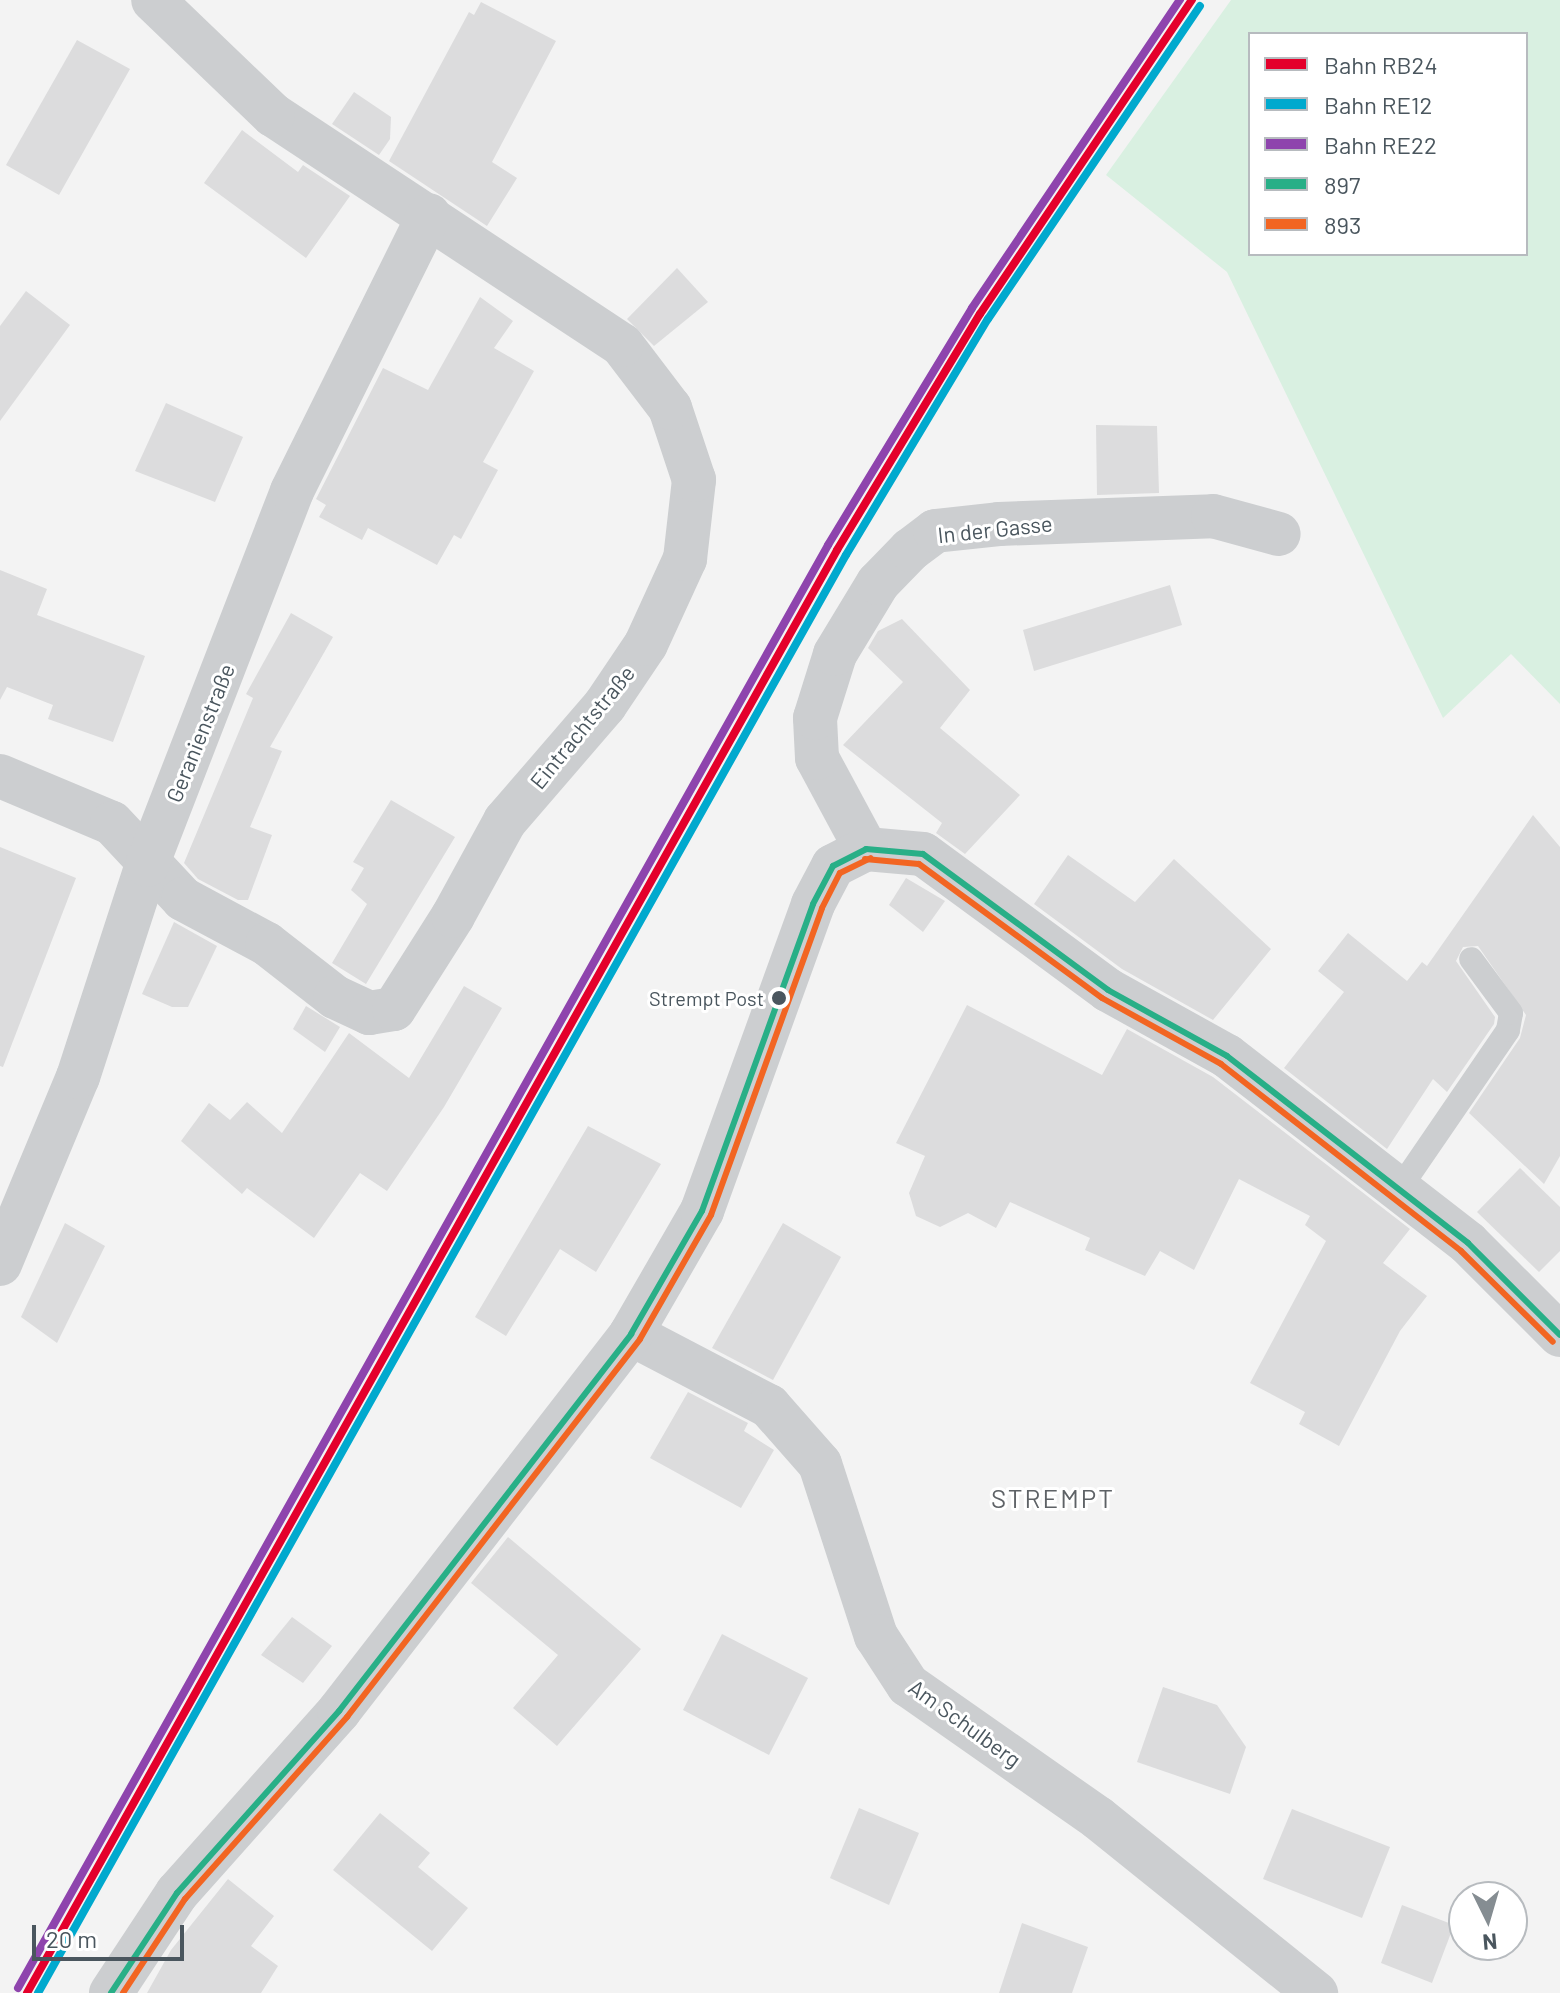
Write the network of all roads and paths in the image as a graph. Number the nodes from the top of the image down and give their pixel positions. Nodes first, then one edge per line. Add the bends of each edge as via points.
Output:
1 (153, 0) edge
2 (429, 215) junction
3 (1279, 534) dead end
4 (0, 776) edge
5 (866, 849) junction
6 (147, 865) junction
7 (1471, 959) dead end
8 (1400, 1188) junction
9 (0, 1264) edge
10 (631, 1334) junction
11 (1560, 1335) edge
12 (111, 1993) edge
13 (1316, 1993) edge

1 - 2 street, Eintrachtstraße via 273,115
2 - 6 street, Geranienstraße via 292,491
2 - 6 street, Eintrachtstraße via 622,345 670,408 694,480 685,559 646,644 605,705 505,821 394,1009 369,1013 335,997 267,944 183,899
3 - 5 street, In der Gasse via 1213,516 999,524 935,531 910,550 878,583 835,654 815,718 817,758
4 - 6 street via 112,823
5 - 8 street via 923,854 1108,990 1227,1056
5 - 10 street via 833,866 813,904 702,1211
6 - 9 street, Geranienstraße via 78,1077
7 - 8 lane via 1511,1013 1508,1030
8 - 11 street via 1468,1243
10 - 12 street via 339,1711 177,1893
10 - 13 street, Am Schulberg via 769,1406 820,1464 876,1636 908,1685 1098,1818

